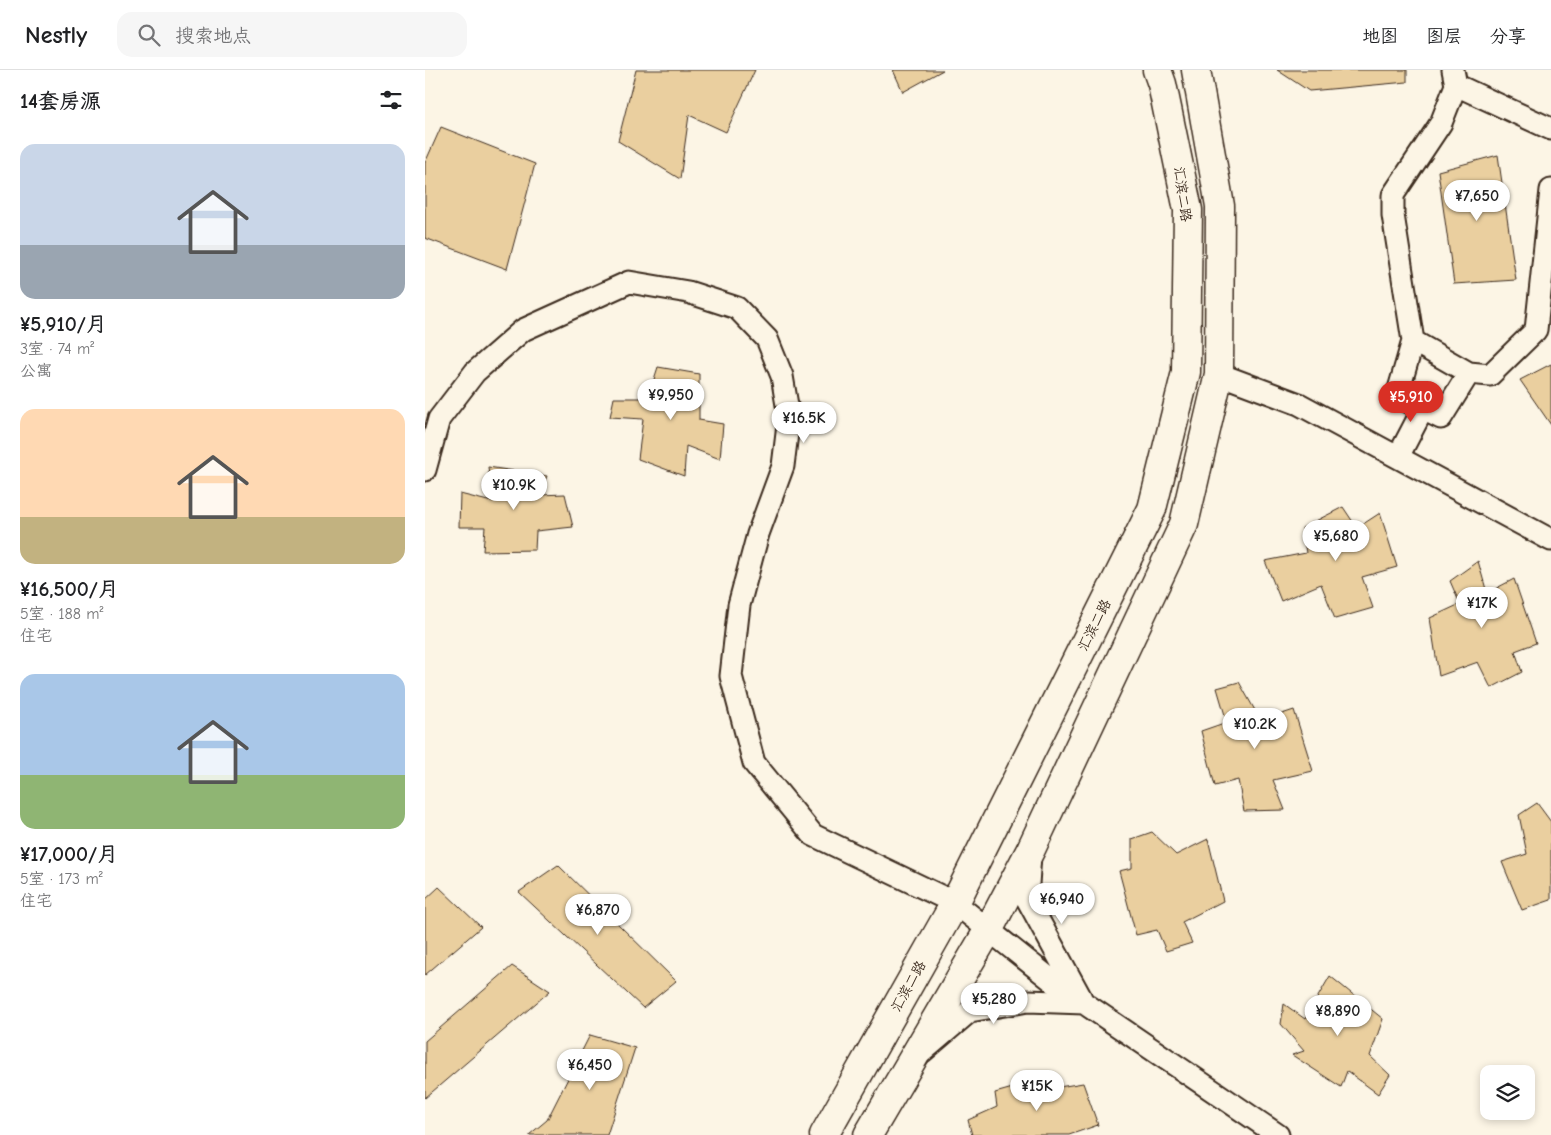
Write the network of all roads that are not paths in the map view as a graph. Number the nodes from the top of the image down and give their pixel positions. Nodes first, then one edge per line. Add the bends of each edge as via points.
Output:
1 (1157, 70) edge
2 (1196, 70) edge
3 (1455, 78) edge
4 (1551, 129) edge
5 (1551, 190) edge
6 (1413, 342) junction
7 (1219, 374) junction
8 (1469, 374) junction
9 (1423, 409) junction
10 (1398, 457) junction
11 (425, 470) edge
12 (1551, 540) edge
13 (1031, 849) junction
14 (955, 903) junction
15 (989, 929) junction
16 (1084, 1003) junction
17 (911, 1062) junction
18 (824, 1135) edge
19 (868, 1135) edge
20 (1278, 1135) edge

1 - 14 main road, 汇滨二路 via 1163,84 1188,210 1186,372 1152,509
2 - 7 main road via 1220,206
3 - 4 street
3 - 6 street via 1441,123 1393,195 1393,215
5 - 8 street via 1536,330 1490,375
6 - 8 street
6 - 9 street via 1397,396
7 - 10 street via 1299,404
7 - 13 main road via 1184,524
8 - 9 street via 1441,418
9 - 10 street
10 - 12 street
11 - 14 street via 439,419 475,372 523,330 629,282 688,292 737,308 767,339 782,376 789,417 783,466 758,534 739,605 731,676 754,764 813,835
13 - 15 main road
13 - 16 street via 1027,899
14 - 15 street
14 - 18 main road, 汇滨二路
15 - 16 street
15 - 17 main road
16 - 17 street via 1028,1001 970,1011
16 - 20 street
17 - 19 main road

